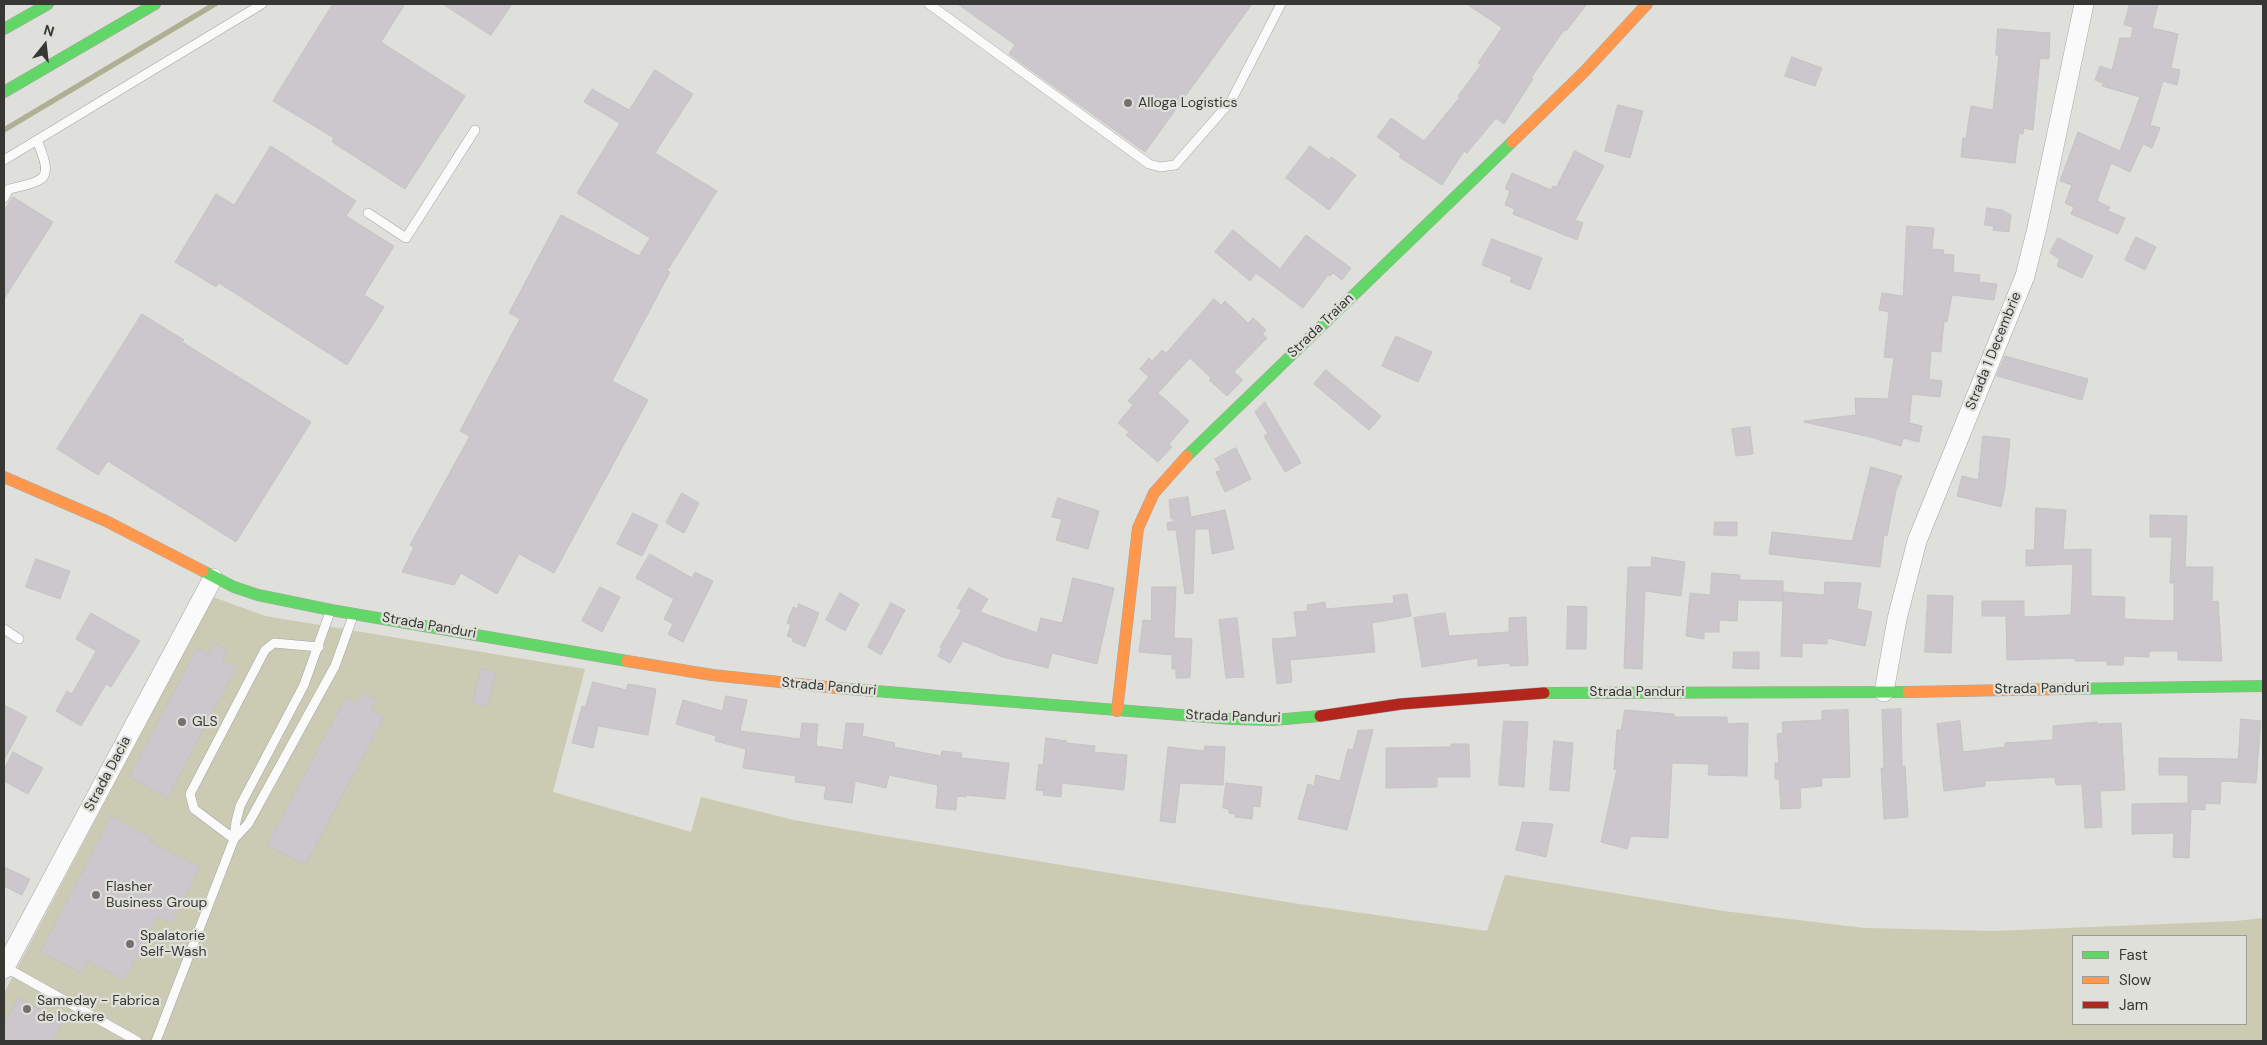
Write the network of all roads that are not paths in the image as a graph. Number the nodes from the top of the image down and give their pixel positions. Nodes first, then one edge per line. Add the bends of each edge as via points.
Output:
1 (48, 4) edge
2 (155, 4) edge
3 (262, 4) edge
4 (929, 4) edge
5 (1281, 4) edge
6 (1647, 4) edge
7 (2084, 4) edge
8 (4, 29) edge
9 (4, 92) edge
10 (475, 130) dead end
11 (37, 140) junction
12 (4, 160) edge
13 (4, 198) edge
14 (368, 213) dead end
15 (5, 481) edge
16 (213, 578) junction
17 (331, 610) junction
18 (354, 613) junction
19 (4, 628) edge
20 (19, 638) dead end
21 (319, 647) junction
22 (2263, 686) edge
23 (1884, 692) junction
24 (1117, 711) junction
25 (234, 840) junction
26 (4, 968) edge
27 (137, 1041) edge
28 (156, 1041) edge

1 - 8 street
2 - 9 street
3 - 11 lane
4 - 5 lane via 1149,164 1160,167 1175,165 1231,101
6 - 24 street, Strada Traian via 1584,72 1155,489 1138,528
7 - 23 street, Strada 1 Decembrie via 2025,276 1917,541 1897,618
10 - 14 lane via 406,238
11 - 12 lane
11 - 13 lane via 47,168 45,175 38,182 9,189
15 - 16 street, Strada Panduri via 106,521
16 - 17 street, Strada Panduri via 258,595
16 - 26 street, Strada Dacia
17 - 18 street, Strada Panduri
17 - 21 lane
18 - 24 street, Strada Panduri via 712,674 791,684
18 - 25 lane via 335,666 248,824
19 - 20 lane
21 - 25 lane via 304,685 240,806
21 - 25 lane via 274,643 265,650 190,794 194,809
22 - 23 street, Strada Panduri
23 - 24 street, Strada Panduri via 1556,692 1479,696 1273,720
25 - 28 lane
26 - 27 lane

